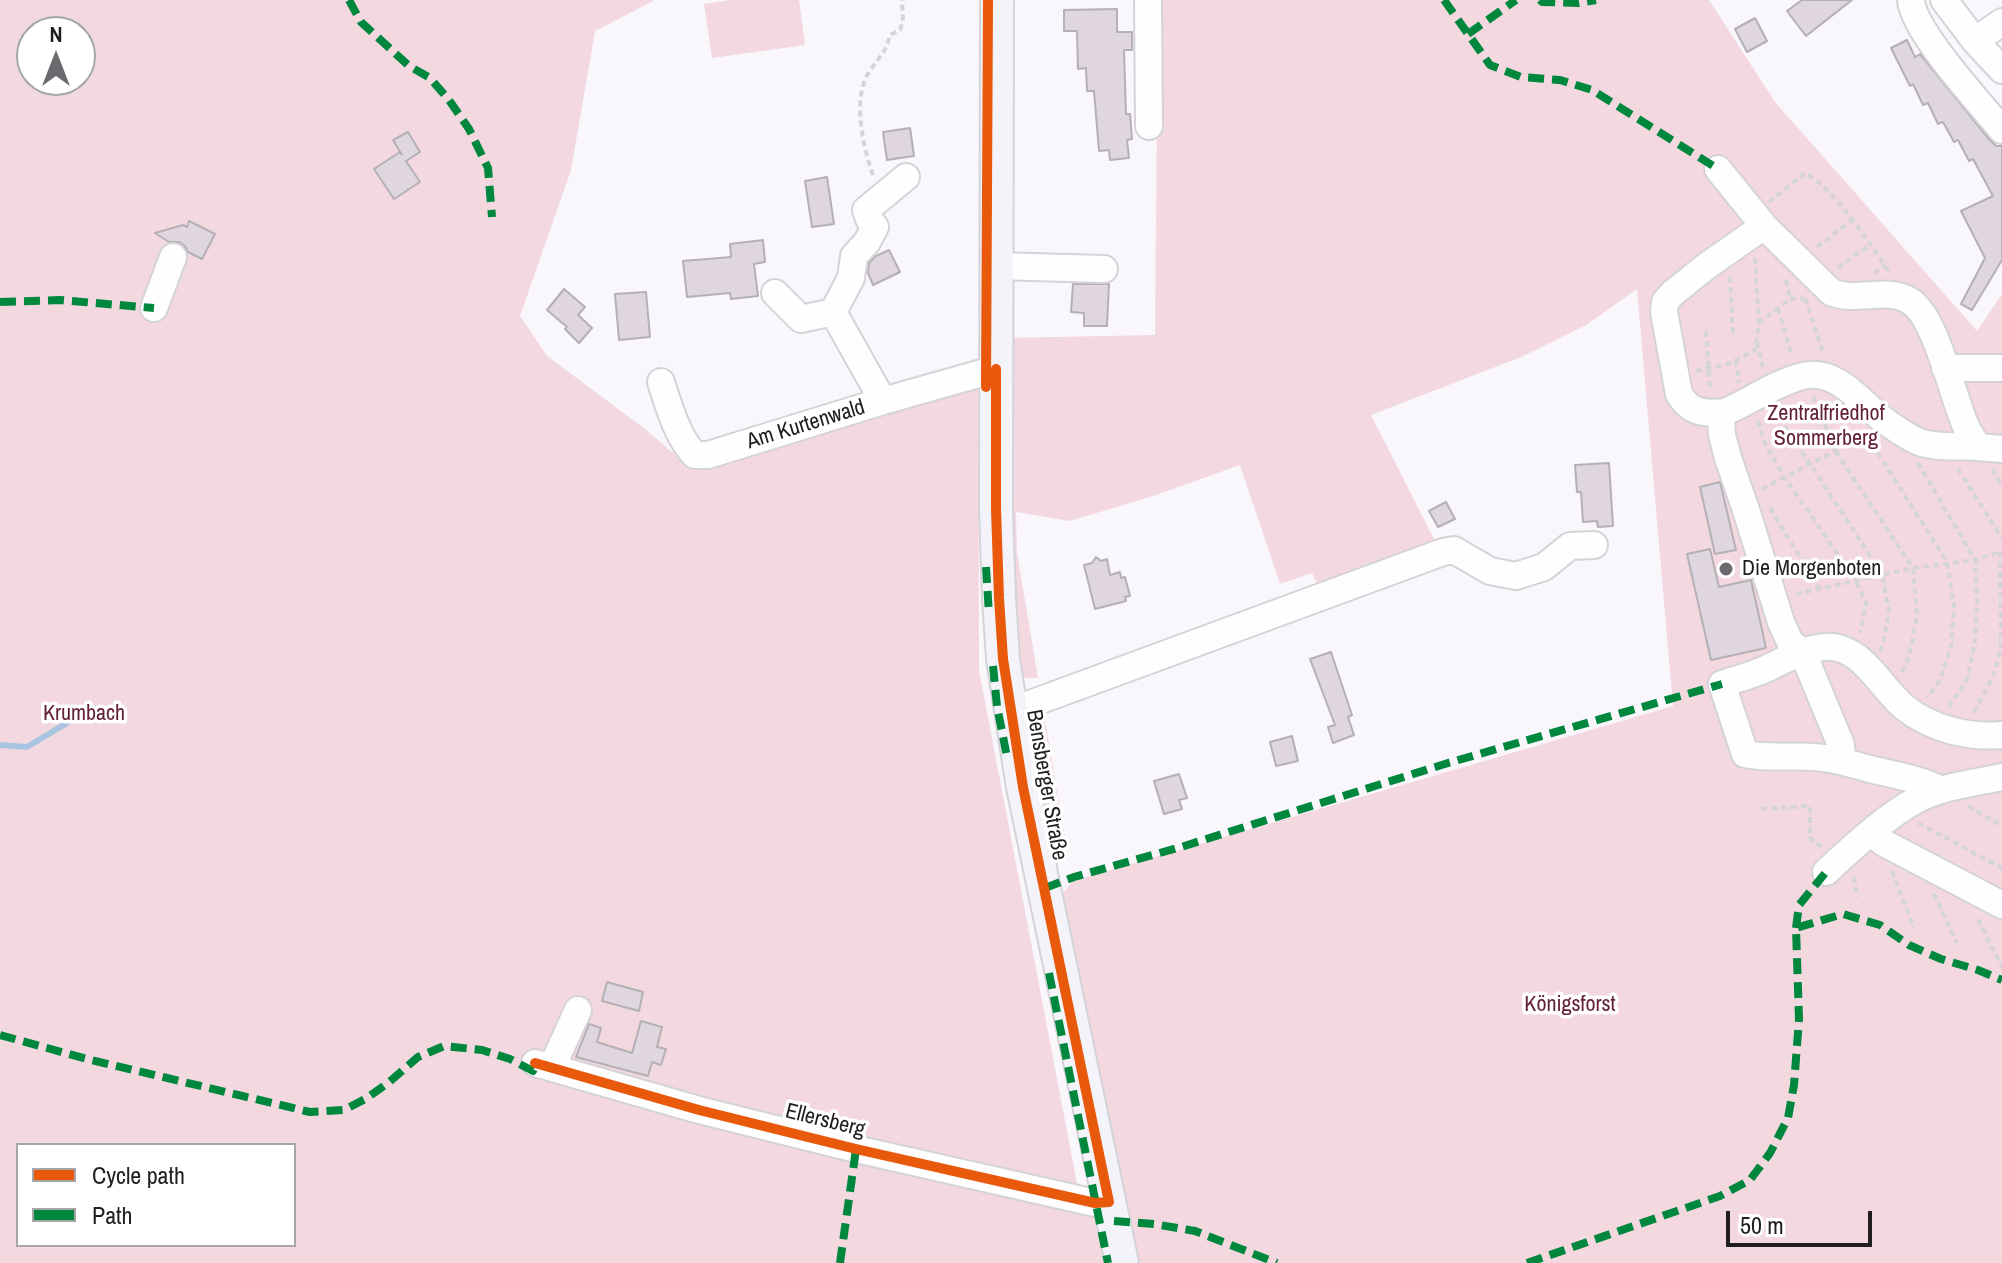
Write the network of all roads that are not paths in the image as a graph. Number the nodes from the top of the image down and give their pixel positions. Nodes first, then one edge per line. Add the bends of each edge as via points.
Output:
1 (997, 0) edge
2 (1148, 0) edge
3 (1911, 0) edge
4 (1945, 0) edge
5 (2002, 22) edge
6 (1975, 41) junction
7 (2002, 70) edge
8 (1149, 126) dead end
9 (2002, 130) edge
10 (1718, 169) dead end
11 (906, 177) dead end
12 (1757, 224) junction
13 (173, 257) dead end
14 (996, 266) junction
15 (1104, 269) dead end
16 (775, 293) dead end
17 (154, 308) dead end
18 (833, 312) junction
19 (1945, 368) junction
20 (2002, 368) edge
21 (996, 369) junction
22 (661, 382) dead end
23 (883, 401) junction
24 (1725, 412) junction
25 (1990, 448) edge
26 (1594, 545) dead end
27 (1803, 653) junction
28 (1011, 711) junction
29 (2002, 735) edge
30 (1842, 760) junction
31 (2002, 777) edge
32 (1942, 790) junction
33 (1876, 836) junction
34 (1832, 866) road end
35 (2002, 905) edge
36 (578, 1010) dead end
37 (1109, 1202) junction
38 (1122, 1263) edge

1 - 14 main road, Bensberger Straße
2 - 8 street
3 - 9 street via 1927,36
4 - 6 street
5 - 6 street
6 - 7 street
10 - 12 street
11 - 18 street via 866,210 875,227 854,256 851,278
12 - 19 street via 1800,261 1822,292 1896,295 1911,301 1933,331
12 - 24 street via 1665,302 1679,394 1693,409
13 - 17 street
14 - 15 street
14 - 21 main road, Bensberger Straße
16 - 18 street via 801,319
18 - 23 street
19 - 20 street
19 - 25 street via 1968,430
21 - 23 street, Am Kurtenwald
21 - 28 main road, Bensberger Straße via 999,598
22 - 23 street, Am Kurtenwald via 686,447 695,455
24 - 25 street via 1780,386 1823,375 1921,444
24 - 27 street via 1722,435 1751,495 1774,599 1790,642
26 - 28 street via 1570,546 1544,567 1516,576 1490,571 1454,550 1443,552
27 - 29 street via 1825,646 1842,648 1905,709 1962,733
27 - 30 street via 1841,745
27 - 30 street via 1722,684 1745,754
28 - 37 main road, Bensberger Straße
30 - 32 street
31 - 32 street
32 - 33 street via 1898,812
33 - 34 street via 1856,843
33 - 35 street
36 - 37 street, Ellersberg via 544,1065 856,1149
37 - 38 main road, Bensberger Straße

